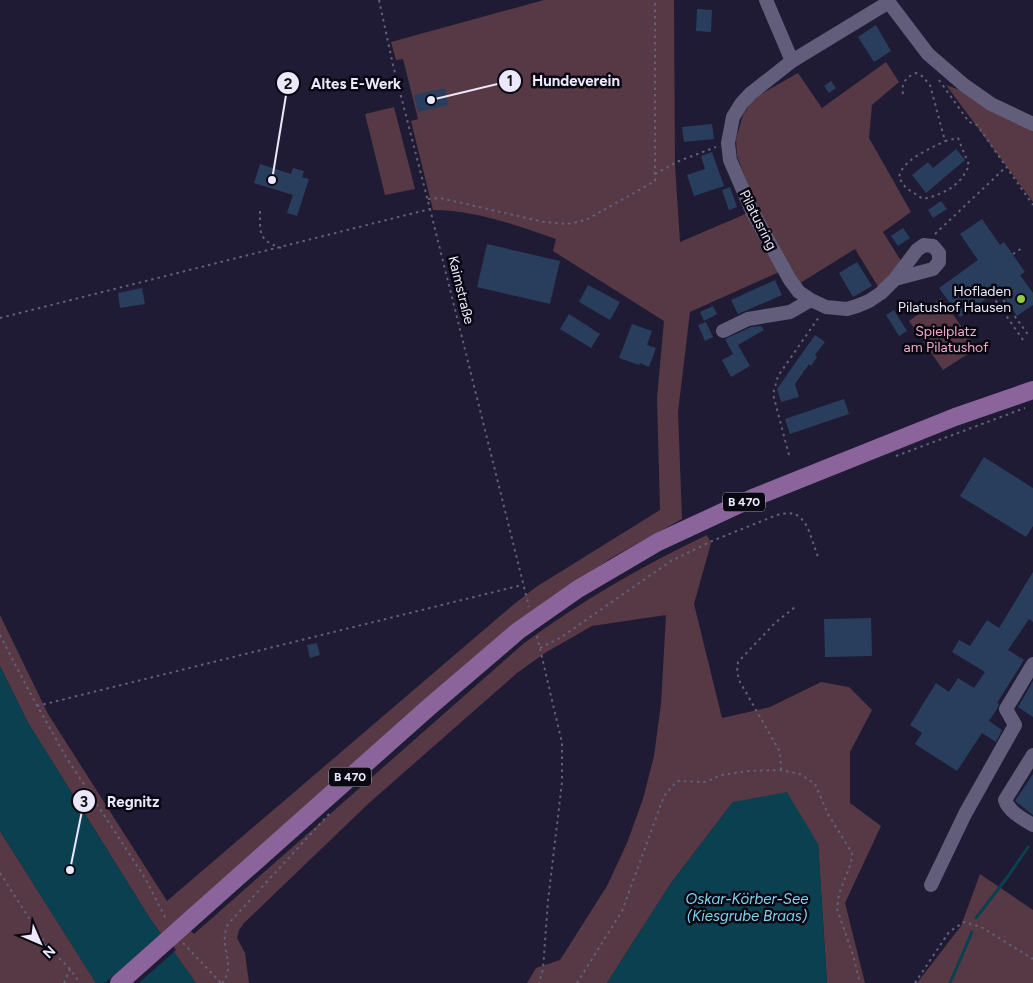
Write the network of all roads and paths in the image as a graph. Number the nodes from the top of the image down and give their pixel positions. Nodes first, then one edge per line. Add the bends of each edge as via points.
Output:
1 (379, 0) edge
2 (655, 0) edge
3 (766, 0) edge
4 (888, 1) edge
5 (792, 61) junction
6 (937, 77) dead end
7 (903, 94) dead end
8 (1033, 124) edge
9 (945, 141) junction
10 (728, 143) junction
11 (1006, 166) junction
12 (655, 174) junction
13 (427, 199) junction
14 (1033, 205) edge
15 (430, 209) junction
16 (260, 212) dead end
17 (924, 245) junction
18 (281, 248) junction
19 (1022, 248) dead end
20 (1013, 254) dead end
21 (895, 279) junction
22 (811, 300) junction
23 (826, 307) junction
24 (0, 318) edge
25 (723, 331) dead end
26 (1029, 336) dead end
27 (1023, 340) dead end
28 (1033, 390) edge
29 (1033, 405) edge
30 (789, 455) dead end
31 (893, 457) dead end
32 (818, 557) dead end
33 (523, 584) junction
34 (795, 607) dead end
35 (538, 612) junction
36 (0, 635) edge
37 (536, 635) dead end
38 (540, 648) junction
39 (1033, 664) edge
40 (37, 706) junction
41 (1033, 755) edge
42 (781, 770) junction
43 (332, 808) dead end
44 (1033, 826) edge
45 (0, 873) edge
46 (931, 885) dead end
47 (177, 930) junction
48 (1033, 959) edge
49 (70, 969) junction
50 (64, 983) edge
51 (80, 983) edge
52 (119, 983) edge
53 (221, 983) edge
54 (539, 983) edge
55 (576, 983) edge
56 (860, 983) edge
57 (915, 983) edge

1 - 13 path, Kaimstraße
2 - 12 path
3 - 5 street
4 - 5 street, Pilatusring
4 - 8 street via 928,54 964,85 991,104
5 - 10 street, Pilatusring via 741,104 733,118
6 - 11 path
7 - 9 path via 902,88 909,76 916,73 927,80
9 - 9 path via 904,165 900,172 899,178 906,188 923,199 951,189 965,176 969,165 958,138
10 - 12 path via 679,161
10 - 22 street, Pilatusring via 730,160 752,211 790,280
11 - 14 path
11 - 17 path
12 - 13 path via 655,181 586,220 567,224 544,222 440,198
13 - 15 path, Kaimstraße
15 - 18 path
15 - 33 path, Kaimstraße
16 - 18 path via 261,236 266,242
17 - 21 street, Pilatusring
17 - 21 street, Pilatusring via 933,246 939,254 939,262 933,269
18 - 24 path
19 - 20 path
21 - 23 street, Pilatusring via 870,301 847,309
22 - 23 street, Pilatusring
22 - 25 street via 790,312 748,319
23 - 30 path via 778,376 773,394
26 - 27 path via 999,294 994,298
28 - 35 main road, B 470 via 877,447 714,516 658,542
29 - 31 path
32 - 38 path via 800,517 788,513 777,516 712,541 671,562 560,638
33 - 35 path, Kaimstraße
33 - 40 path
34 - 42 path via 738,662 737,672 780,752
35 - 47 main road, B 470
36 - 40 path
37 - 38 path
38 - 54 path via 562,743 562,782
39 - 46 street via 1006,709 1015,725 965,814
40 - 47 path
41 - 44 street via 1005,800 1012,811
42 - 55 path via 722,775 705,782 677,781 664,796 622,911
42 - 56 path via 800,774 815,784 828,814 852,853 839,894 838,909
43 - 53 path via 329,816 229,923 224,940 228,970
45 - 49 path via 47,946
47 - 52 main road, B 470
47 - 53 path
48 - 57 path via 981,927 964,922 949,932
49 - 50 path
49 - 51 path

